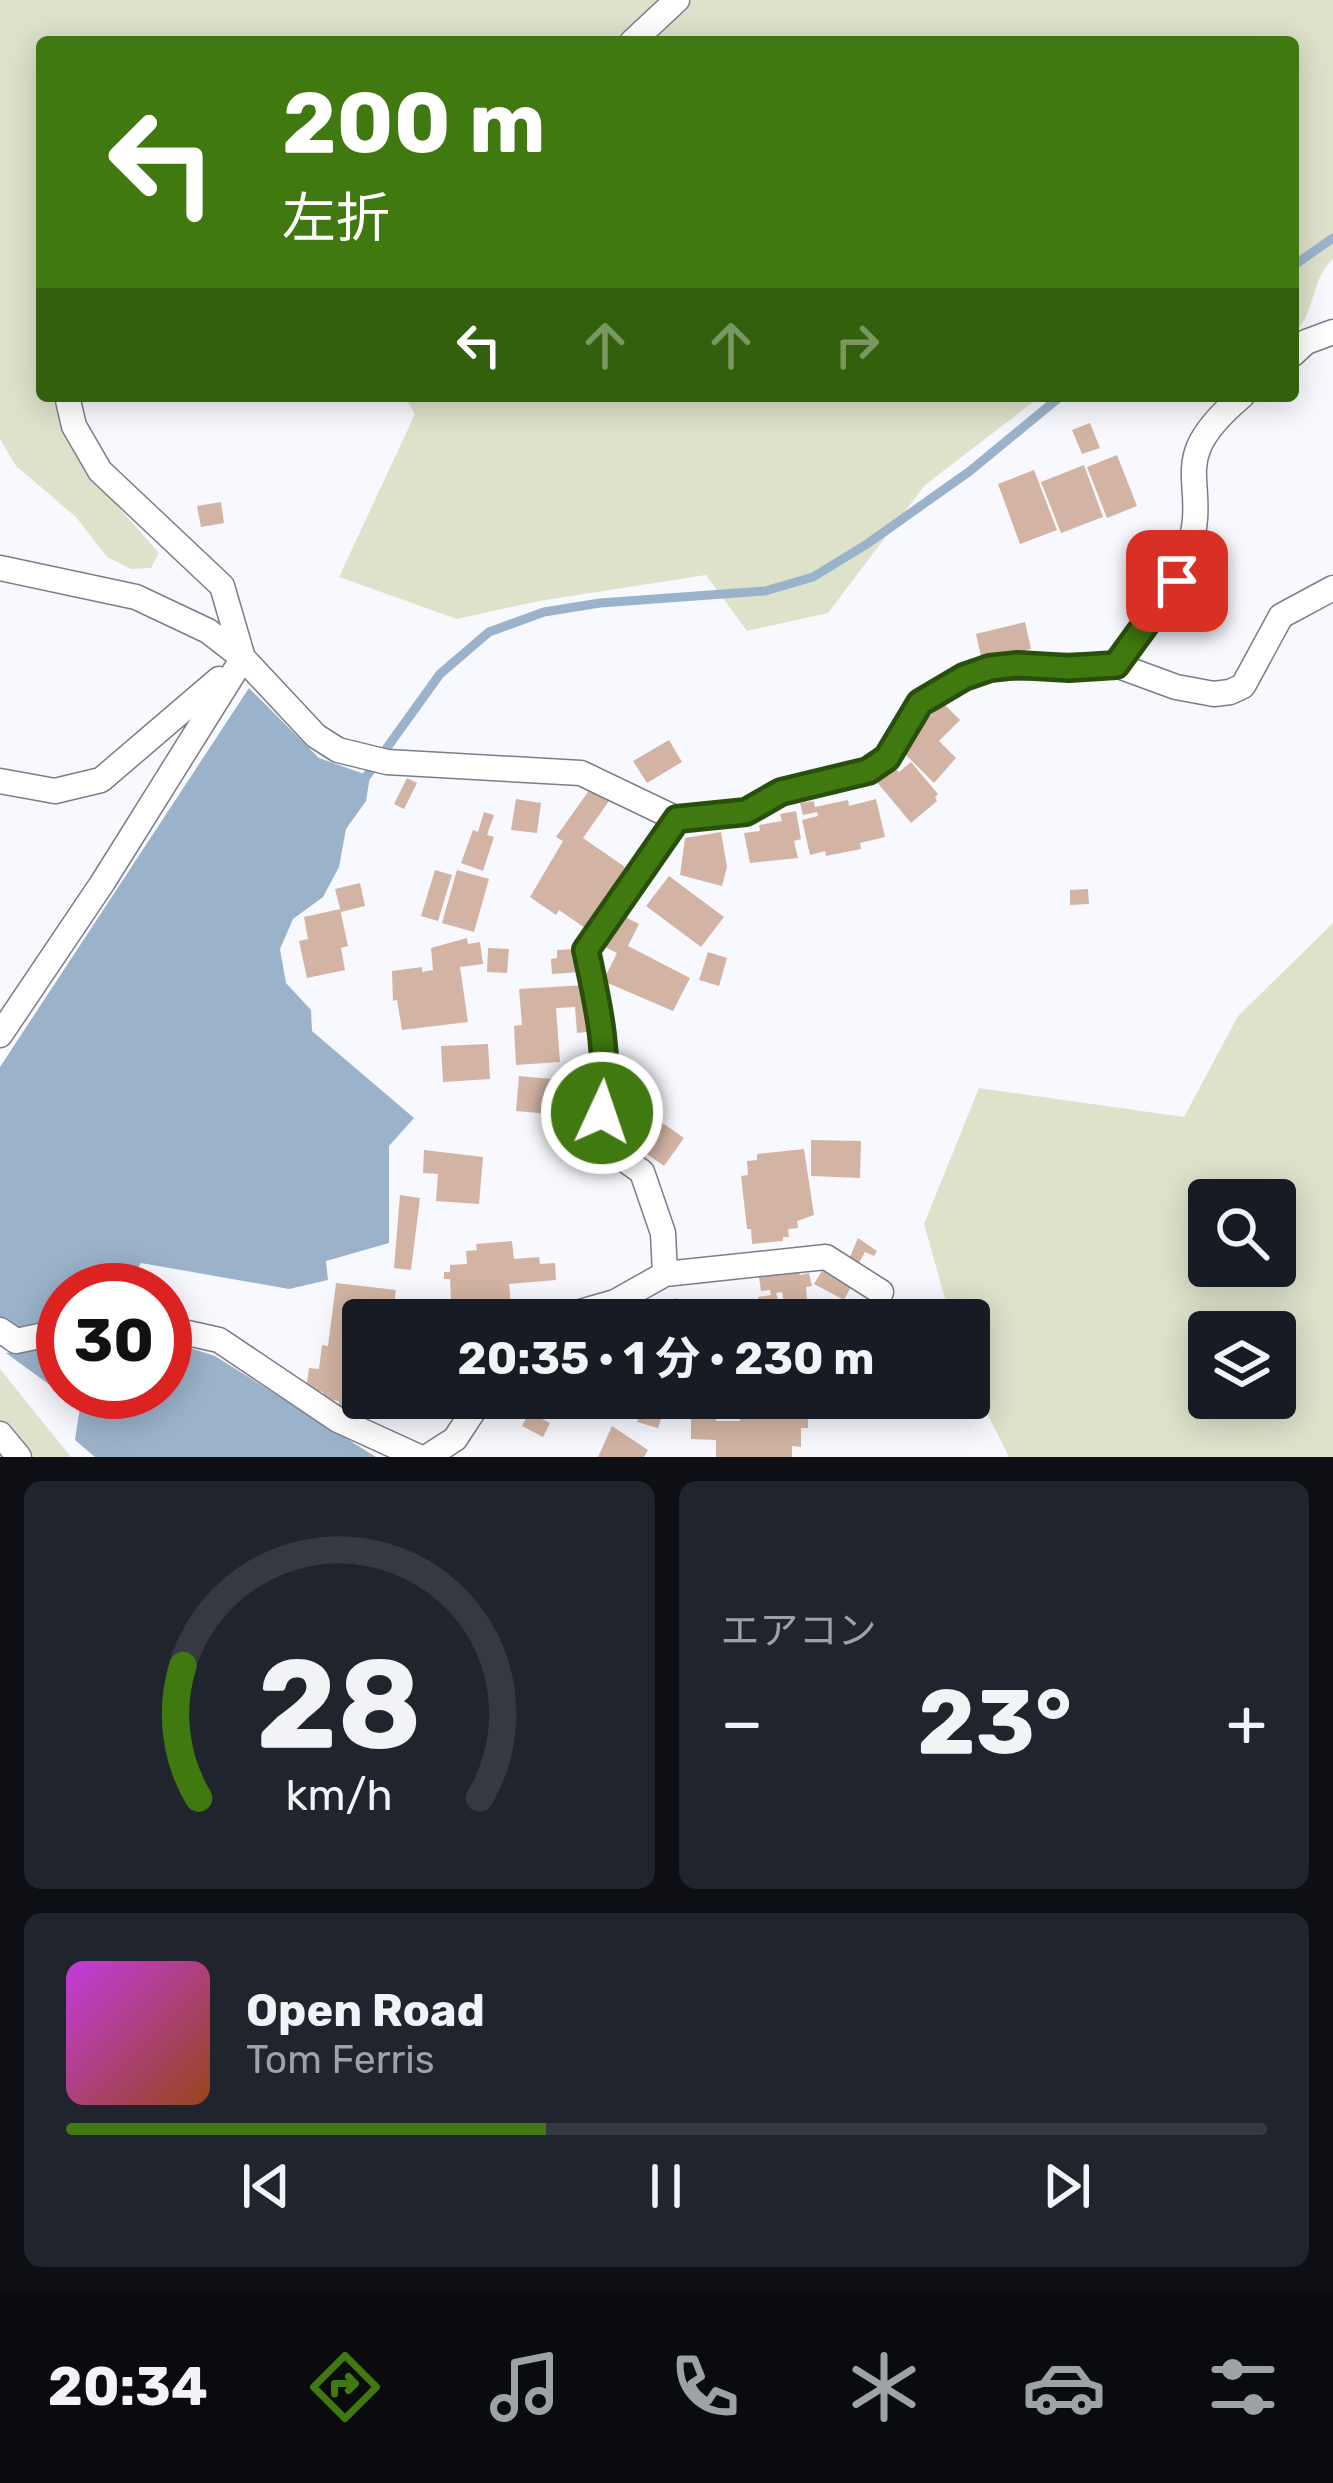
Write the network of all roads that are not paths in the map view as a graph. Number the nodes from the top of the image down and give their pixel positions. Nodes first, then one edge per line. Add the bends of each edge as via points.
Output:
1 (676, 0) edge
2 (638, 36) edge
3 (1333, 332) edge
4 (1299, 348) edge
5 (68, 402) edge
6 (1235, 402) edge
7 (0, 568) edge
8 (1333, 588) edge
9 (243, 658) junction
10 (1116, 665) junction
11 (0, 781) edge
12 (677, 819) junction
13 (0, 1035) edge
14 (665, 1274) junction
15 (881, 1292) dead end
16 (620, 1299) edge
17 (0, 1330) edge
18 (192, 1334) edge
19 (36, 1336) edge
20 (468, 1419) edge
21 (0, 1434) edge
22 (19, 1457) edge
23 (423, 1457) edge

1 - 2 street
3 - 4 street
5 - 9 street via 100,471 222,586
6 - 10 street via 1199,441 1192,462 1190,550 1177,581
7 - 9 street via 136,597 208,631
8 - 10 street via 1281,616 1243,686 1230,692 1175,688
9 - 11 street via 101,780 55,791
9 - 12 street via 338,750 378,761 581,773
9 - 13 street
10 - 12 street via 1018,665 964,677 920,703 887,758 868,771 781,792 746,812
12 - 14 street via 586,950 603,1028 598,1140 642,1172 663,1233
14 - 15 street via 826,1257
14 - 16 street
17 - 19 street via 16,1341
18 - 23 street via 219,1340 338,1420
20 - 23 street via 455,1438
21 - 22 street

